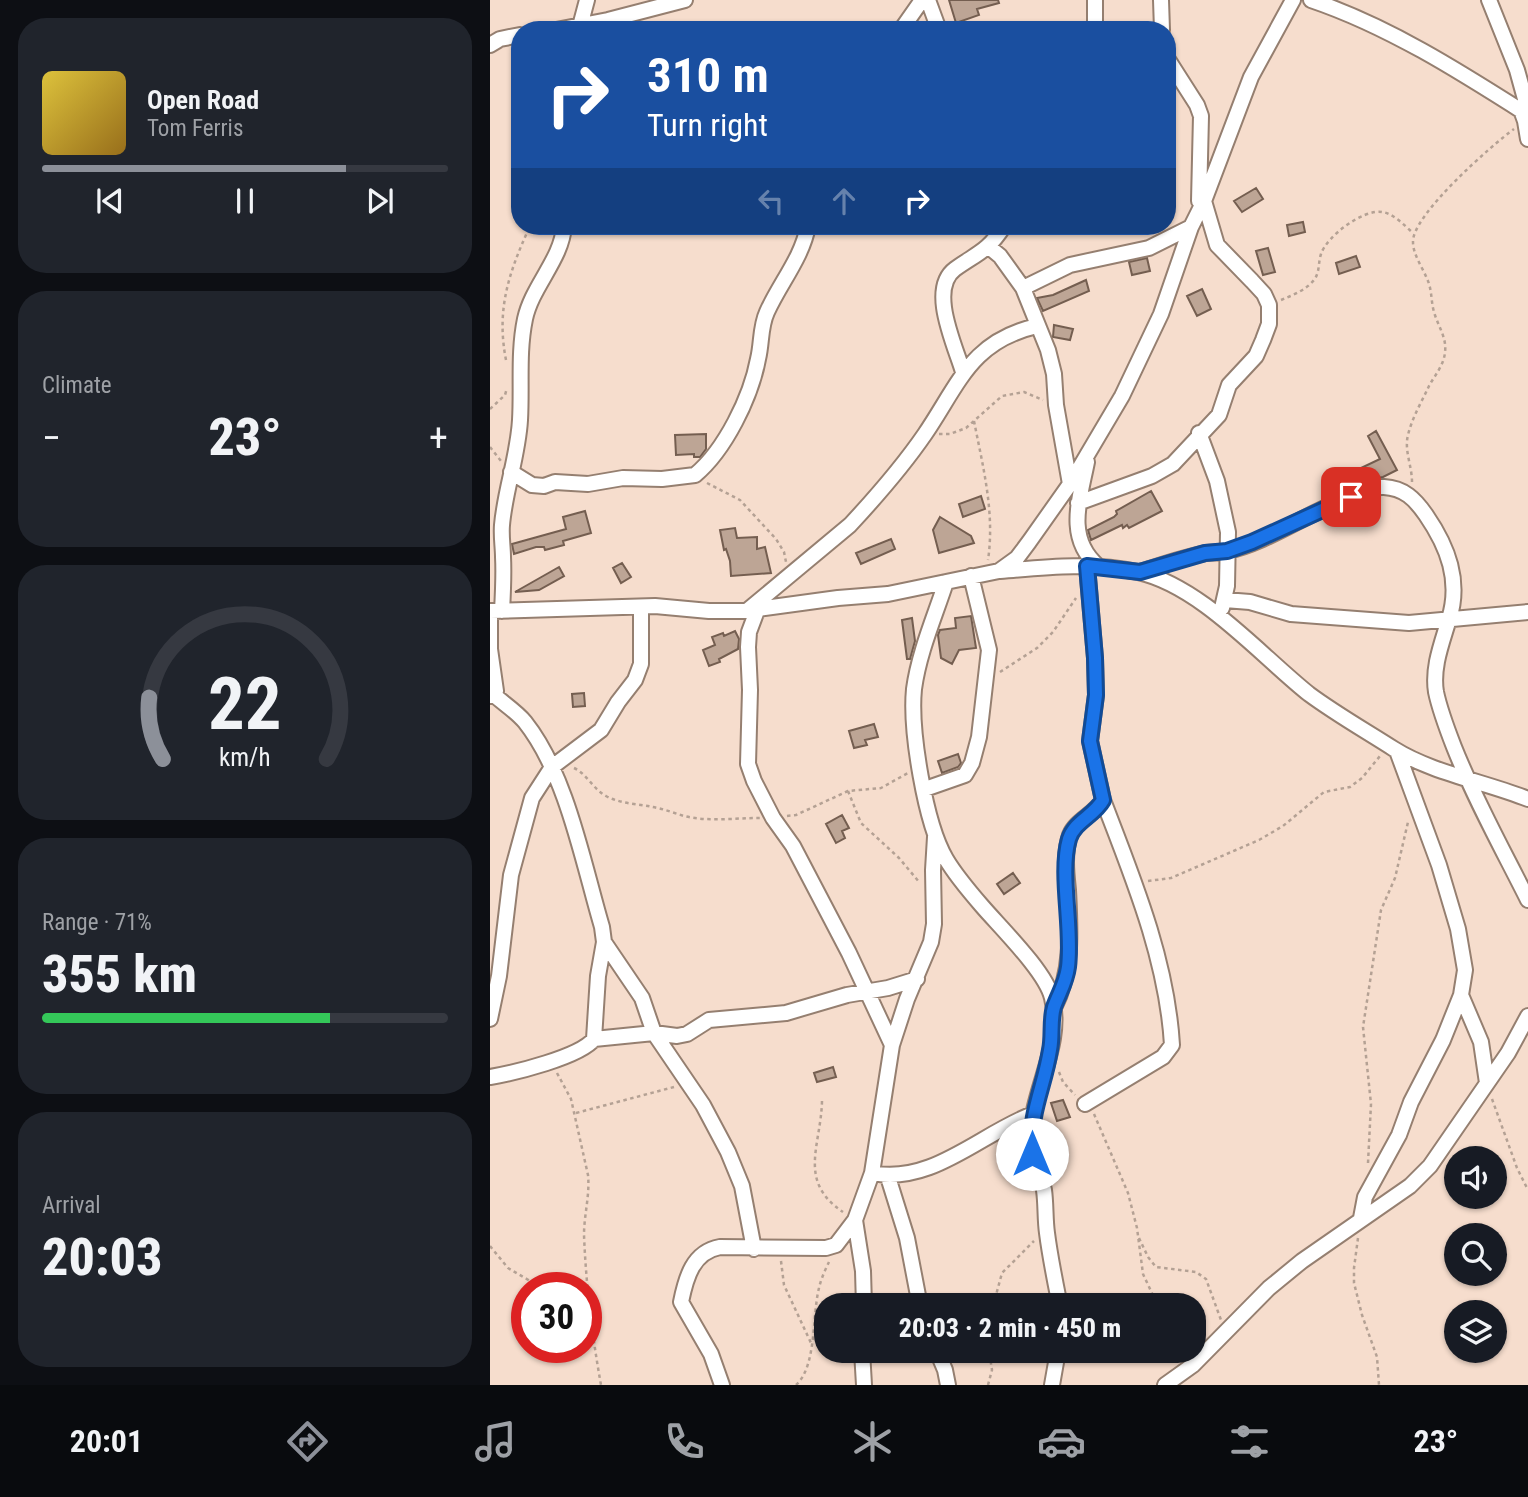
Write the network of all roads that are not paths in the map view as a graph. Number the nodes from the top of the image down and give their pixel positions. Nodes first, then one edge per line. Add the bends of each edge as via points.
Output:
1 (587, 0) edge
2 (685, 0) edge
3 (922, 0) edge
4 (928, 0) edge
5 (1095, 0) edge
6 (1161, 0) edge
7 (1293, 0) edge
8 (1311, 0) edge
9 (1489, 0) edge
10 (581, 21) edge
11 (606, 21) edge
12 (907, 21) edge
13 (936, 21) edge
14 (1095, 21) edge
15 (1162, 21) edge
16 (511, 36) edge
17 (490, 45) edge
18 (1176, 72) edge
19 (1525, 114) edge
20 (1528, 139) edge
21 (1201, 205) junction
22 (1191, 227) junction
23 (1176, 234) edge
24 (562, 235) edge
25 (806, 235) edge
26 (998, 235) edge
27 (1175, 235) edge
28 (989, 247) junction
29 (1023, 288) junction
30 (1037, 326) junction
31 (963, 372) junction
32 (1199, 433) junction
33 (1091, 447) junction
34 (510, 472) junction
35 (1070, 484) junction
36 (1078, 502) junction
37 (1227, 551) junction
38 (1091, 571) junction
39 (1140, 572) junction
40 (985, 573) junction
41 (946, 582) junction
42 (1225, 600) junction
43 (641, 607) junction
44 (752, 609) junction
45 (494, 611) edge
46 (1528, 612) edge
47 (1219, 616) junction
48 (1449, 619) junction
49 (491, 695) edge
50 (1392, 748) junction
51 (556, 764) junction
52 (1466, 777) junction
53 (925, 789) junction
54 (1528, 799) edge
55 (1103, 800) junction
56 (935, 835) junction
57 (1528, 900) edge
58 (604, 942) junction
59 (916, 979) junction
60 (866, 992) junction
61 (1461, 995) junction
62 (1054, 1008) junction
63 (1528, 1016) edge
64 (490, 1019) edge
65 (654, 1033) junction
66 (594, 1040) junction
67 (892, 1045) junction
68 (490, 1077) edge
69 (1487, 1083) junction
70 (1085, 1104) road end
71 (1033, 1114) junction
72 (872, 1173) junction
73 (888, 1177) junction
74 (1362, 1217) junction
75 (855, 1220) junction
76 (754, 1249) junction
77 (863, 1293) edge
78 (918, 1293) edge
79 (1057, 1293) edge
80 (863, 1363) edge
81 (942, 1363) edge
82 (1056, 1363) edge
83 (722, 1385) edge
84 (864, 1385) edge
85 (948, 1385) edge
86 (1052, 1385) edge
87 (1165, 1385) edge

1 - 10 street
2 - 11 street
3 - 12 street
4 - 13 street
5 - 14 street
6 - 15 street
7 - 21 street via 1251,77
8 - 19 street via 1429,55
9 - 19 street via 1517,69
16 - 17 street
18 - 21 street via 1201,116
19 - 20 street
21 - 22 street
21 - 32 street via 1217,245 1264,294 1269,324 1256,356 1229,385 1219,415
22 - 23 street
22 - 33 street via 1161,314
24 - 34 street via 526,315 519,370 520,420
25 - 34 street via 766,313 758,359 744,400 722,445 695,475 544,486 532,485
26 - 28 street
27 - 29 street via 1149,248 1062,268
28 - 29 street
28 - 31 street via 952,272 943,289 942,301
29 - 30 street
30 - 31 street via 1004,337
30 - 35 street via 1054,374
31 - 44 street via 924,435 850,525
32 - 36 street via 1163,472
32 - 37 street via 1224,510
33 - 35 street
33 - 36 street
34 - 45 street
35 - 40 street via 1017,558
36 - 38 street via 1078,534
37 - 39 street
37 - 42 street
37 - 48 street via 1368,490 1403,491 1450,558 1455,600
38 - 39 street
38 - 40 street
38 - 55 street via 1096,682 1090,741
39 - 47 street
40 - 41 street
40 - 53 street via 989,650 979,737 965,775
41 - 44 street via 888,594
41 - 53 street via 915,686 913,711
42 - 47 street
42 - 48 street via 1324,618 1409,623
43 - 44 street
43 - 45 street
43 - 51 street via 640,671 601,730
44 - 60 street via 748,764 773,818 832,918
45 - 49 street via 490,649 497,684
46 - 48 street
47 - 50 street via 1311,695
48 - 52 street via 1436,670 1436,691
49 - 51 street via 523,720
50 - 52 street
50 - 61 street via 1439,865 1461,939 1465,970
51 - 58 street
51 - 64 street via 532,798 511,875
52 - 54 street
52 - 57 street
53 - 56 street
55 - 62 street via 1072,831 1068,843 1068,968
55 - 70 street via 1160,967 1172,1045 1163,1057
56 - 59 street via 934,924
56 - 62 street via 960,879 1043,981
58 - 65 street via 642,998
58 - 66 street
59 - 60 street
59 - 67 street
60 - 65 street via 786,1013 709,1020 677,1036
60 - 67 street
61 - 69 street via 1481,1042
61 - 74 street via 1399,1135 1365,1198
62 - 71 street via 1050,1051
63 - 69 street
65 - 66 street
65 - 76 street via 703,1105 728,1152 742,1186
66 - 68 street via 583,1049
67 - 72 street
69 - 74 street via 1430,1166 1410,1186
71 - 73 street via 945,1162
71 - 79 street via 1032,1154 1044,1190
72 - 73 street
72 - 75 street
73 - 78 street
74 - 87 street via 1277,1281 1193,1365
75 - 76 street via 836,1245
75 - 77 street
76 - 83 street via 720,1247 701,1254 683,1292 684,1311 711,1354
80 - 84 street
81 - 85 street
82 - 86 street

